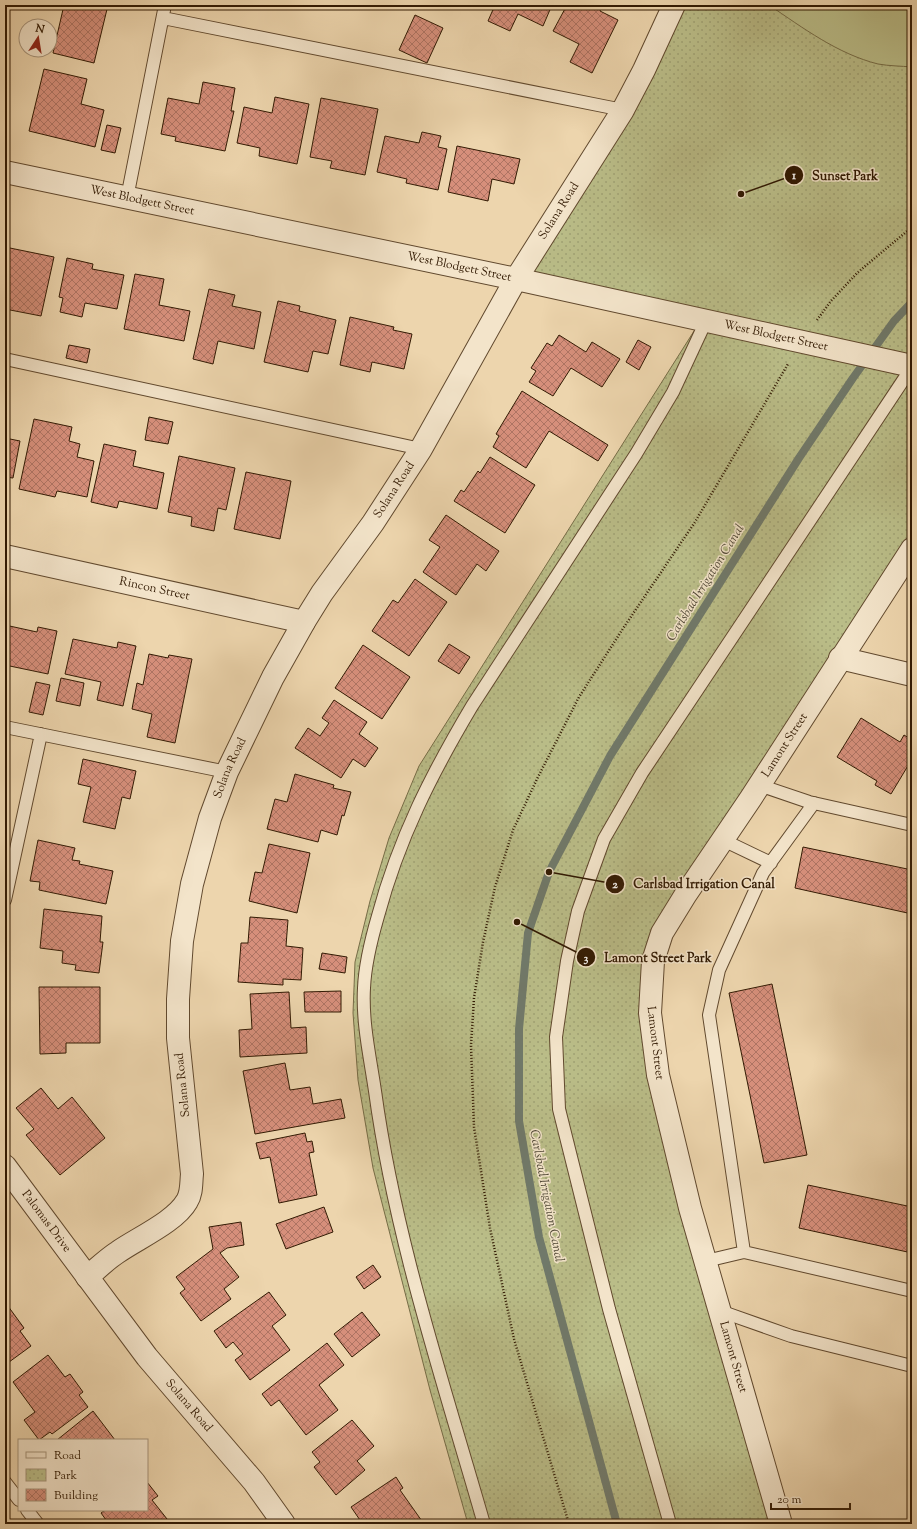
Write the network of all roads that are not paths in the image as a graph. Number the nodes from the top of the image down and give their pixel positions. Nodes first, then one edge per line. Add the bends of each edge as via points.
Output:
1 (166, 5) edge
2 (674, 5) edge
3 (162, 18) junction
4 (623, 110) junction
5 (5, 172) edge
6 (127, 198) junction
7 (516, 279) junction
8 (706, 321) junction
9 (5, 359) edge
10 (906, 365) edge
11 (421, 449) junction
12 (912, 549) edge
13 (5, 556) edge
14 (304, 622) junction
15 (840, 658) junction
16 (912, 674) edge
17 (5, 726) edge
18 (41, 734) junction
19 (227, 772) junction
20 (759, 784) junction
21 (814, 803) junction
22 (912, 825) edge
23 (723, 840) junction
24 (771, 863) junction
25 (5, 900) edge
26 (5, 1166) edge
27 (744, 1252) junction
28 (706, 1261) junction
29 (87, 1277) junction
30 (912, 1291) edge
31 (720, 1311) junction
32 (912, 1366) edge
33 (5, 1482) edge
34 (18, 1499) edge
35 (28, 1511) edge
36 (38, 1524) edge
37 (284, 1524) edge
38 (484, 1524) edge
39 (670, 1524) edge
40 (781, 1524) edge

1 - 3 lane
2 - 4 street, Solana Road
3 - 4 lane
3 - 6 lane
4 - 7 street, Solana Road
5 - 6 street, West Blodgett Street
6 - 7 street, West Blodgett Street
7 - 8 street, West Blodgett Street
7 - 11 street, Solana Road
8 - 10 street, West Blodgett Street
8 - 38 lane via 673,392 636,454 472,706 436,768 405,834 386,884 369,950 364,1012 378,1118 390,1179 417,1293
9 - 11 lane
10 - 39 lane via 642,773 604,839 578,911 570,947 556,1037 559,1109 609,1309
11 - 14 street, Solana Road
12 - 15 street, Lamont Street
13 - 14 street, Rincon Street
14 - 19 street, Solana Road
15 - 16 street
15 - 20 street, Lamont Street
17 - 18 lane
18 - 19 lane
18 - 25 lane
19 - 29 street, Solana Road via 210,818 192,884 182,941 178,1038 192,1174 191,1192 181,1209 166,1222 116,1253
20 - 21 lane
20 - 23 street, Lamont Street
21 - 22 lane
21 - 24 lane
23 - 24 lane
23 - 28 street, Lamont Street via 662,933 653,961 650,994 658,1075
24 - 27 lane via 718,970 709,1015
26 - 29 street, Palomas Drive
27 - 28 lane
27 - 30 lane
28 - 31 street, Lamont Street
29 - 37 street, Solana Road via 147,1357 254,1482
31 - 32 lane via 791,1336
31 - 40 street, Lamont Street
33 - 34 lane
35 - 36 lane

